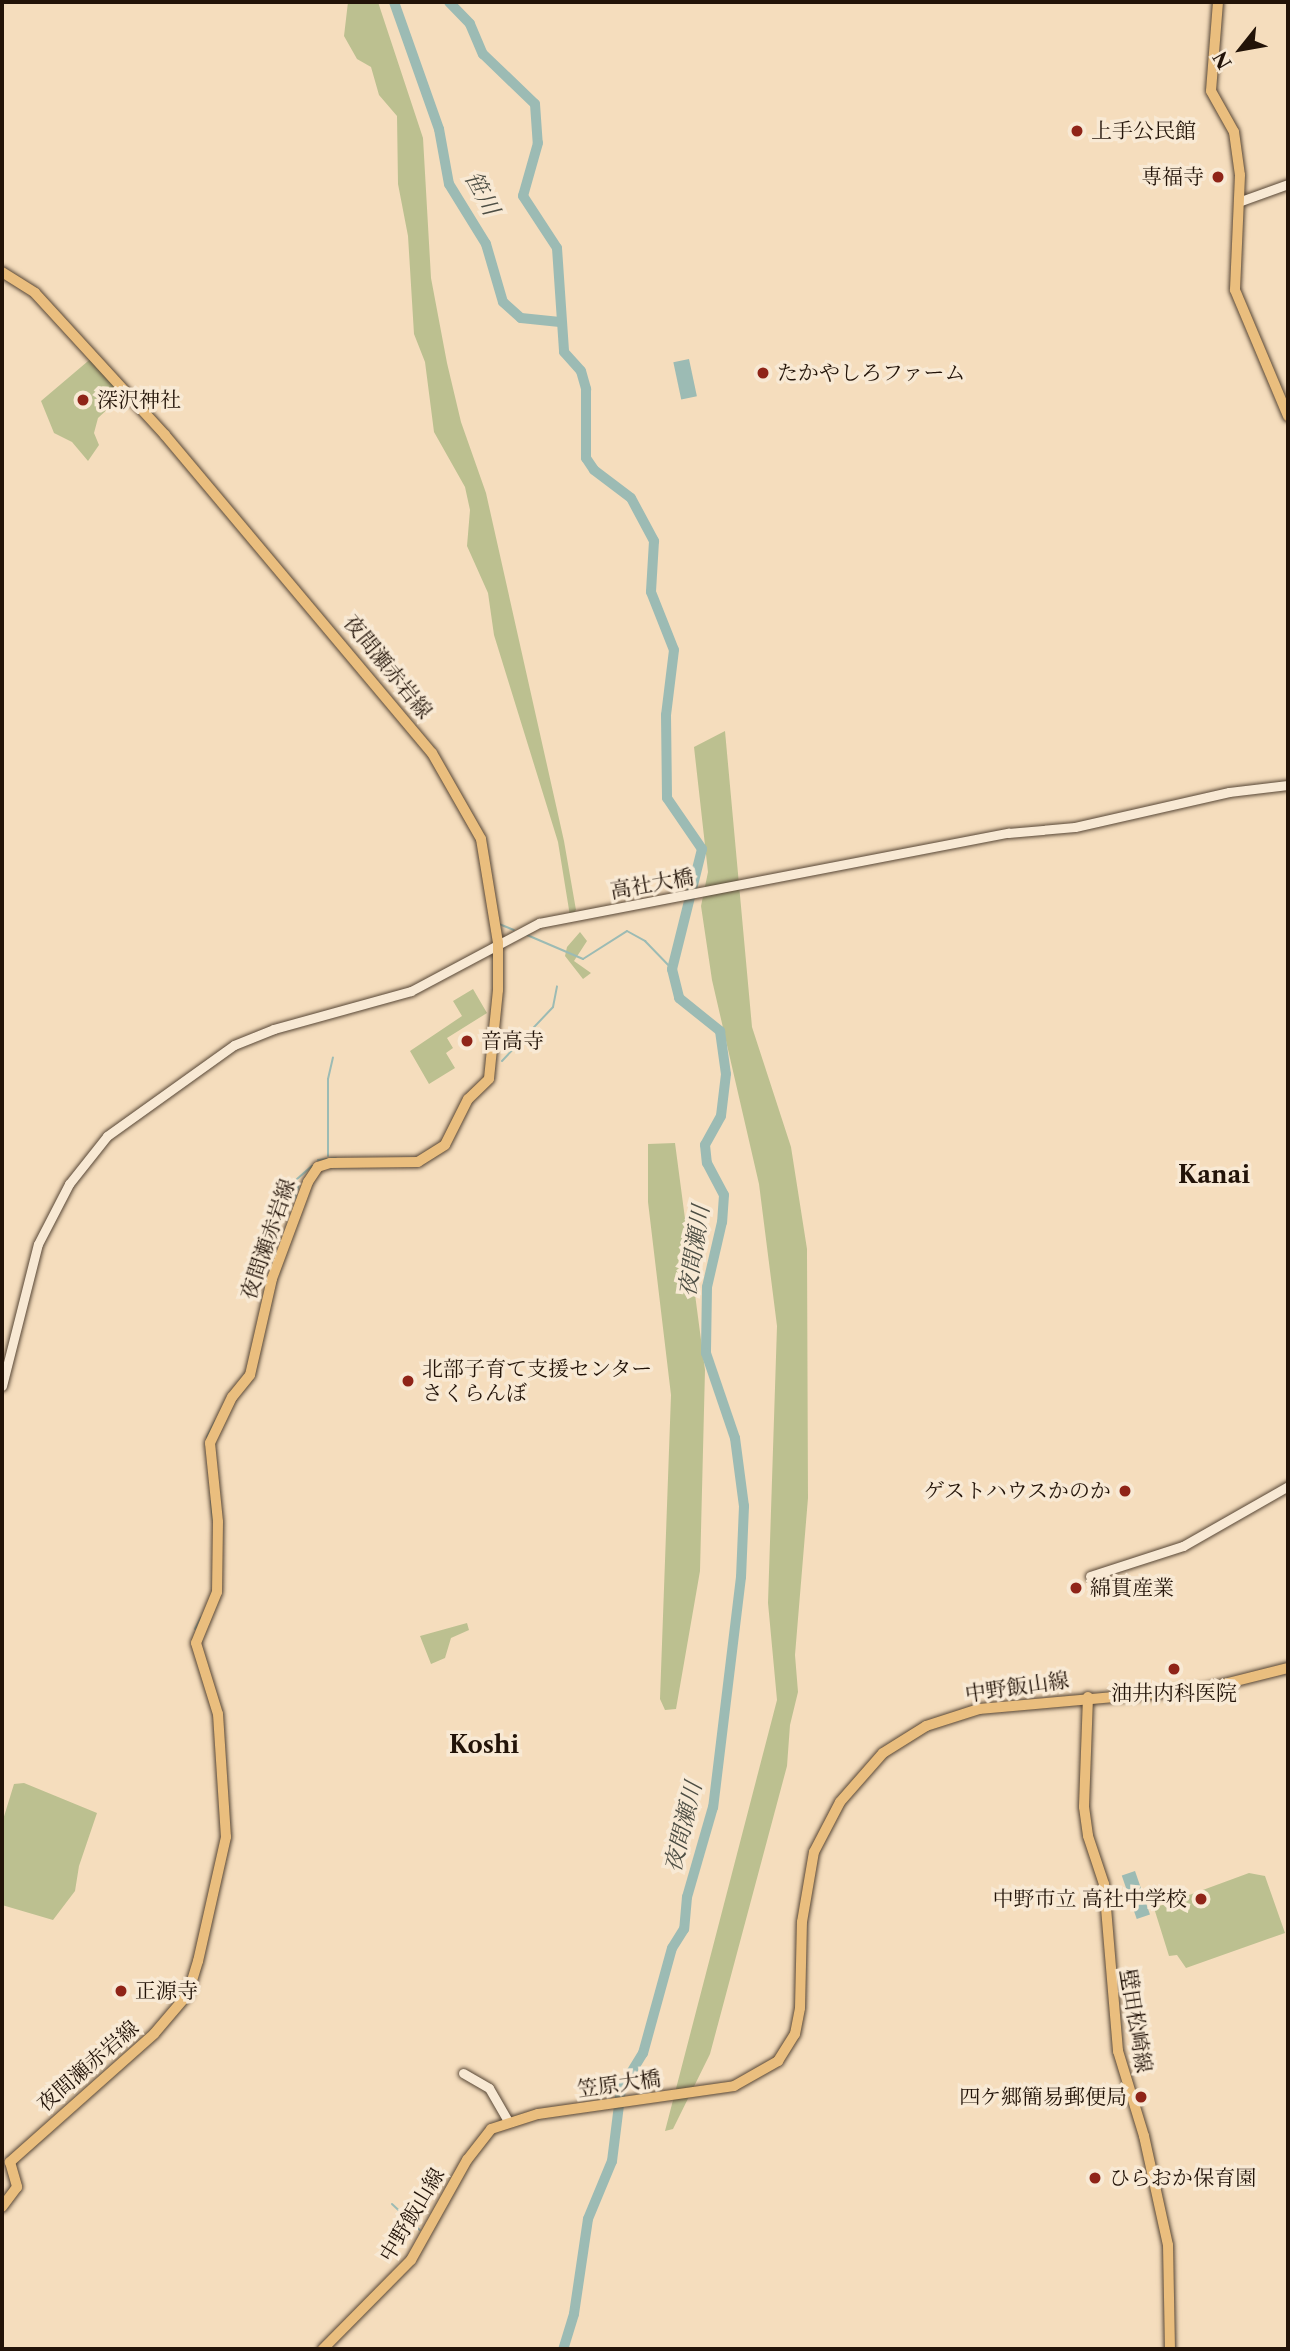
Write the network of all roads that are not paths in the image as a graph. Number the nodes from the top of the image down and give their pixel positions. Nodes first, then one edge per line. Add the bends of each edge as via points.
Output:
1 (1218, 2) edge
2 (1288, 184) edge
3 (1241, 201) junction
4 (2, 272) edge
5 (1288, 416) edge
6 (1288, 785) edge
7 (498, 943) junction
8 (2, 1385) edge
9 (1288, 1486) edge
10 (1090, 1576) dead end
11 (1288, 1668) edge
12 (1088, 1697) junction
13 (463, 2073) dead end
14 (705, 2091) joint
15 (538, 2114) joint
16 (508, 2121) junction
17 (2, 2207) edge
18 (323, 2349) edge
19 (1170, 2349) edge

1 - 3 main road via 1211,91 1234,132
2 - 3 street
3 - 5 main road via 1235,290
4 - 7 main road, 夜間瀬赤岩線 via 35,293 165,435 432,753 481,839
6 - 7 street, 高社大橋 via 1229,792 1074,827 1008,833 570,916 539,923
7 - 8 street, 高社大橋 via 411,991 274,1029 234,1045 107,1136 52,1210 38,1244
7 - 17 main road, 夜間瀬赤岩線 via 496,1029 489,1079 468,1099 453,1132 435,1155 395,1164 330,1163 312,1174 272,1279 250,1375 232,1397 210,1443 218,1522 218,1592 197,1643 218,1714 226,1837 188,1994 154,2034 10,2162 17,2187
9 - 10 street via 1183,1546
11 - 12 main road, 中野飯山線 via 1204,1689
12 - 14 main road, 中野飯山線 via 993,1706 949,1717 905,1738 860,1774 825,1824 814,1852 805,1891 800,2008 794,2034 778,2062 756,2078
12 - 19 main road, 壁田松崎線 via 1084,1807 1104,1884 1118,2051 1164,2223
13 - 16 street via 489,2088
14 - 15 main road, 笠原大橋
15 - 16 main road, 中野飯山線
16 - 18 main road, 中野飯山線 via 478,2143 425,2238 394,2280

